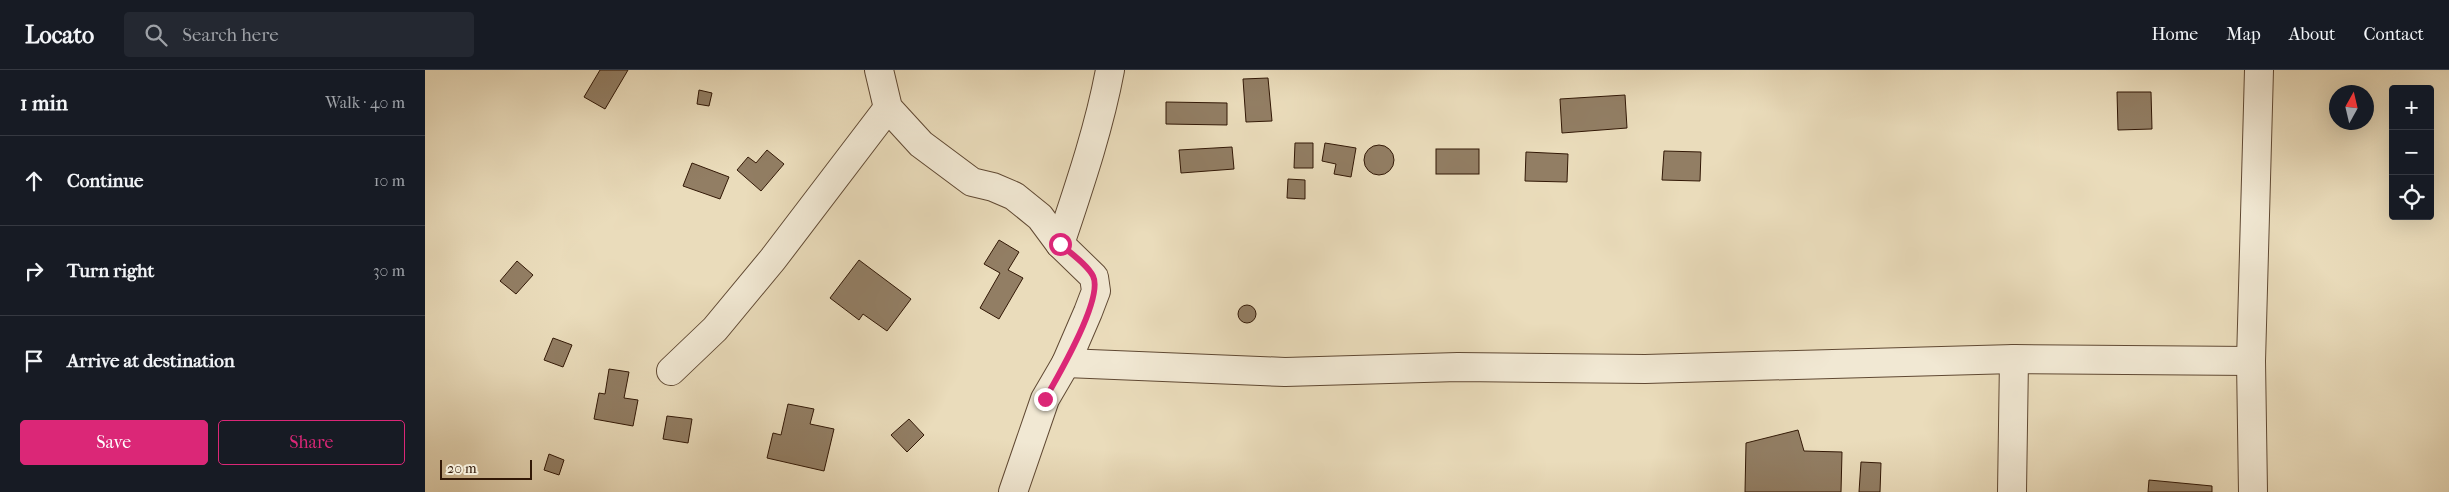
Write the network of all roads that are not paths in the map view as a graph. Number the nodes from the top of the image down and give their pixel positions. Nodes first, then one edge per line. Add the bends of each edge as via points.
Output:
1 (879, 70) edge
2 (1110, 70) edge
3 (2259, 70) edge
4 (888, 108) junction
5 (1060, 244) junction
6 (2014, 359) junction
7 (2251, 361) junction
8 (1066, 363) junction
9 (671, 371) dead end
10 (1013, 492) edge
11 (2012, 492) edge
12 (2253, 492) edge

1 - 4 street
2 - 5 street via 1082,179
3 - 7 street
4 - 5 street via 921,144 972,182 993,187 1021,201 1040,217
4 - 9 street via 715,330
5 - 8 street via 1094,276 1095,291
6 - 7 street
6 - 8 street via 1285,372
6 - 11 street
7 - 12 street
8 - 10 street via 1045,399

